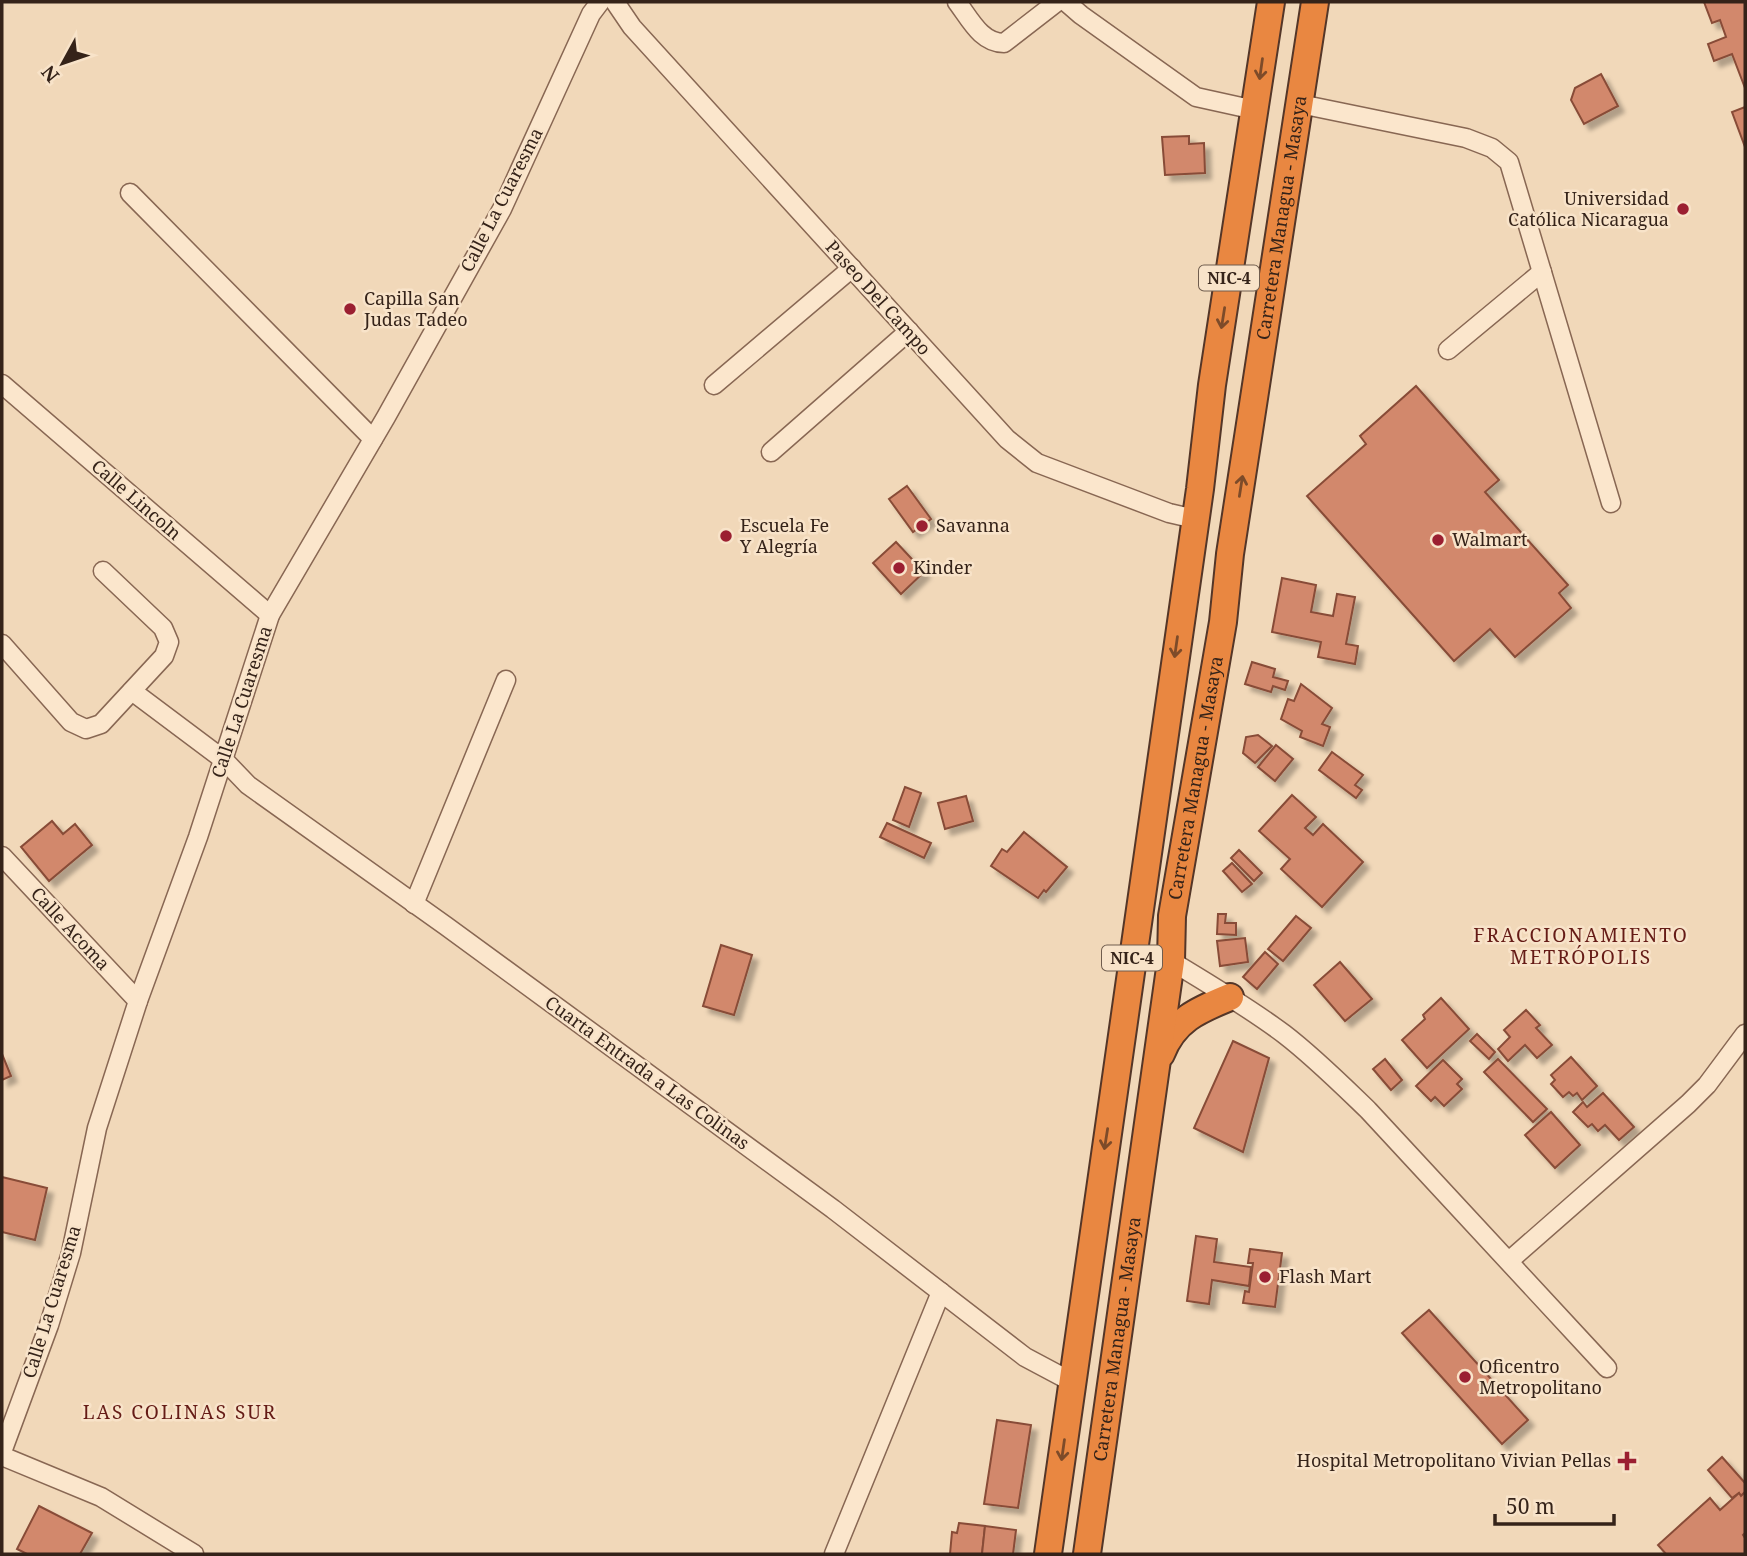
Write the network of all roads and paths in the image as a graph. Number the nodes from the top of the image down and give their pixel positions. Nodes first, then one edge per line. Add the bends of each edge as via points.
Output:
1 (957, 2) edge
2 (1057, 2) edge
3 (1066, 2) edge
4 (1270, 2) edge
5 (1315, 2) edge
6 (601, 3) edge
7 (1300, 104) junction
8 (1255, 110) junction
9 (130, 193) dead end
10 (852, 268) junction
11 (1542, 272) junction
12 (909, 331) junction
13 (1448, 350) dead end
14 (2, 384) edge
15 (714, 385) dead end
16 (373, 439) junction
17 (771, 452) dead end
18 (1611, 503) dead end
19 (1195, 519) junction
20 (1230, 554) junction
21 (1190, 555) junction
22 (103, 571) dead end
23 (1181, 611) junction
24 (270, 615) junction
25 (1223, 622) junction
26 (2, 644) edge
27 (506, 680) dead end
28 (132, 691) junction
29 (224, 760) junction
30 (1149, 838) junction
31 (2, 856) edge
32 (414, 904) junction
33 (1171, 961) junction
34 (1230, 997) junction
35 (138, 1001) junction
36 (1745, 1034) edge
37 (1154, 1068) junction
38 (1114, 1090) junction
39 (1509, 1261) junction
40 (941, 1292) junction
41 (1607, 1368) dead end
42 (1072, 1382) junction
43 (2, 1454) edge
44 (194, 1554) edge
45 (834, 1554) edge
46 (1048, 1554) edge
47 (1087, 1554) edge

1 - 2 street via 993,43 1004,43
3 - 8 street via 1196,97
4 -> 8 highway, Carretera Managua - Masaya / NIC-4
5 - 7 highway, Carretera Managua - Masaya / NIC-4
6 - 10 street, Paseo Del Campo via 632,27
6 - 16 street, Calle La Cuaresma via 591,14 502,209
7 - 11 street via 1466,138 1492,148 1509,162
20 -> 7 highway, Carretera Managua - Masaya / NIC-4
8 -> 19 highway, Carretera Managua - Masaya / NIC-4
9 - 16 street
10 - 12 street, Paseo Del Campo
10 - 15 street
11 - 13 street
11 - 18 street
12 - 17 street
12 - 19 street, Paseo Del Campo via 1007,439 1037,463
14 - 24 street, Calle Lincoln
16 - 24 street, Calle La Cuaresma
19 - 21 highway, Carretera Managua - Masaya / NIC-4
20 - 21 highway via 1209,572
20 - 25 highway, Carretera Managua - Masaya / NIC-4
21 - 23 highway, Carretera Managua - Masaya / NIC-4
22 - 28 street via 163,628 169,642 164,656
23 - 25 highway via 1194,595 1203,593 1215,601
23 -> 30 highway, Carretera Managua - Masaya / NIC-4
24 - 29 street, Calle La Cuaresma
25 - 33 highway, Carretera Managua - Masaya / NIC-4 via 1172,916
26 - 28 street via 71,722 86,729 101,724
27 - 32 street
28 - 29 street, Cuarta Entrada a Las Colinas
29 - 32 street, Cuarta Entrada a Las Colinas via 248,785
29 - 35 street, Calle La Cuaresma
30 - 33 highway via 1153,855 1148,905 1154,939
30 - 38 highway, Carretera Managua - Masaya / NIC-4
31 - 35 street, Calle Acoma
32 - 40 street, Cuarta Entrada a Las Colinas
33 - 34 street
33 - 37 highway, Carretera Managua - Masaya / NIC-4
33 - 38 highway via 1149,977 1144,988
34 - 37 highway via 1181,1023 1168,1037
34 - 39 street via 1329,1072
35 - 43 street, Calle La Cuaresma via 97,1128 71,1253
36 - 39 street via 1688,1104
37 - 47 highway, Carretera Managua - Masaya / NIC-4
38 -> 42 highway, Carretera Managua - Masaya / NIC-4
39 - 41 street
40 - 42 street, Cuarta Entrada a Las Colinas via 1025,1357
40 - 45 street
42 -> 46 highway, Carretera Managua - Masaya / NIC-4
43 - 44 street via 101,1497

